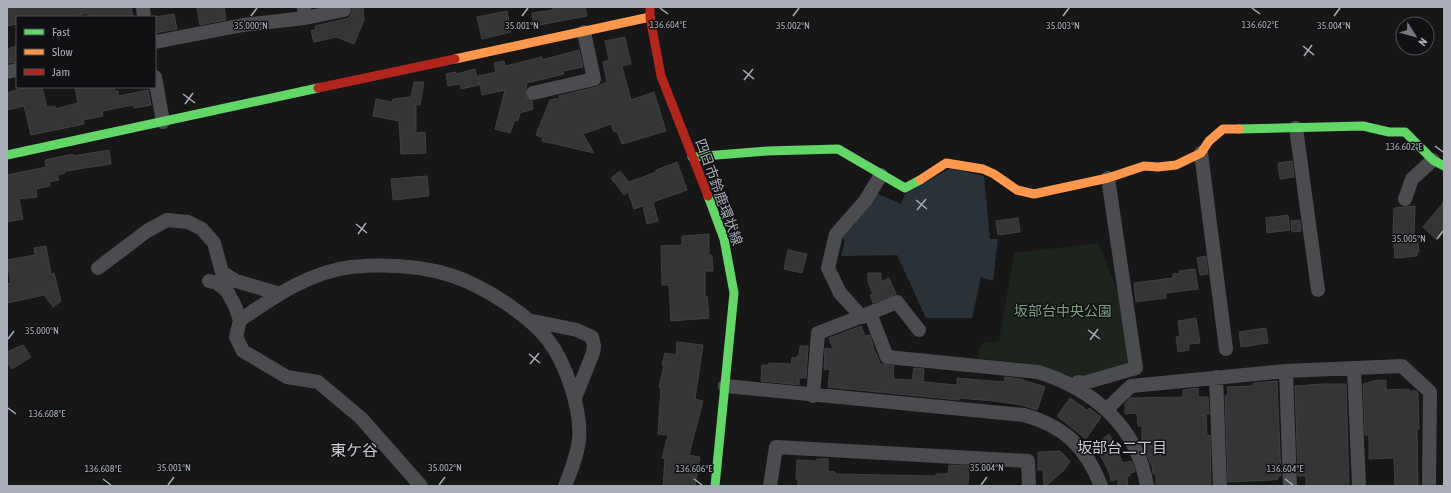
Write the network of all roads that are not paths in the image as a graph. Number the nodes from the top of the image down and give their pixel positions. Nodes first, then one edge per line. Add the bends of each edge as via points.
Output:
1 (650, 7) edge
2 (344, 10) dead end
3 (304, 12) edge
4 (650, 17) junction
5 (584, 32) junction
6 (156, 42) edge
7 (156, 83) edge
8 (534, 93) dead end
9 (163, 122) junction
10 (1296, 128) junction
11 (1201, 153) junction
12 (7, 155) edge
13 (692, 157) junction
14 (1439, 163) edge
15 (881, 175) junction
16 (1108, 178) junction
17 (1405, 199) dead end
18 (98, 268) dead end
19 (223, 274) junction
20 (209, 281) dead end
21 (1318, 290) dead end
22 (227, 291) junction
23 (280, 294) junction
24 (866, 315) junction
25 (524, 318) junction
26 (240, 320) junction
27 (919, 330) dead end
28 (1226, 349) dead end
29 (1354, 368) junction
30 (1286, 371) junction
31 (1216, 377) junction
32 (725, 386) junction
33 (1074, 387) junction
34 (813, 396) junction
35 (575, 398) junction
36 (1107, 409) junction
37 (421, 486) edge
38 (565, 486) edge
39 (714, 486) edge
40 (770, 486) edge
41 (1029, 486) edge
42 (1101, 486) edge
43 (1147, 486) edge
44 (1220, 486) edge
45 (1290, 486) edge
46 (1359, 486) edge
47 (1429, 486) edge

1 - 4 street, 四日市鈴鹿環状線
2 - 3 street
3 - 6 street
4 - 5 street
4 - 13 street, 四日市鈴鹿環状線 via 661,76
5 - 8 street via 594,79
5 - 9 street
7 - 9 street
9 - 12 street
10 - 11 street via 1223,129
10 - 14 street via 1362,126 1389,132 1405,132
10 - 21 street
11 - 16 street via 1176,165 1144,166
11 - 28 street
13 - 15 street via 838,149
13 - 32 street, 四日市鈴鹿環状線 via 724,239 734,293
14 - 17 street via 1412,179
15 - 16 street via 905,188 946,163 983,169 1017,190 1034,194
15 - 24 street via 865,201 836,234 828,268 840,293
16 - 33 street via 1136,368 1084,383 1078,382
18 - 19 street via 154,226 167,220 179,220 197,226 211,237
19 - 22 street
19 - 23 street via 236,281
20 - 22 street via 217,283
22 - 26 street
23 - 25 street via 315,276 337,270 410,267 435,271 467,282 493,296
23 - 26 street
24 - 27 street via 897,302
24 - 33 street via 887,357 1021,369 1054,377
24 - 34 street via 818,333
25 - 35 street via 552,345
25 - 35 street via 577,330 592,337 593,353
26 - 37 street via 236,337 243,351 287,377 318,382 366,423
29 - 30 street
29 - 46 street
29 - 47 street via 1402,366 1430,392
30 - 31 street
30 - 45 street
31 - 36 street via 1132,386
31 - 44 street
32 - 34 street
32 - 39 street, 四日市鈴鹿環状線
33 - 36 street
34 - 42 street via 1012,413 1040,419 1063,432 1081,448
35 - 38 street via 579,440
36 - 43 street via 1120,422 1138,455
40 - 41 street via 776,446 1028,461

